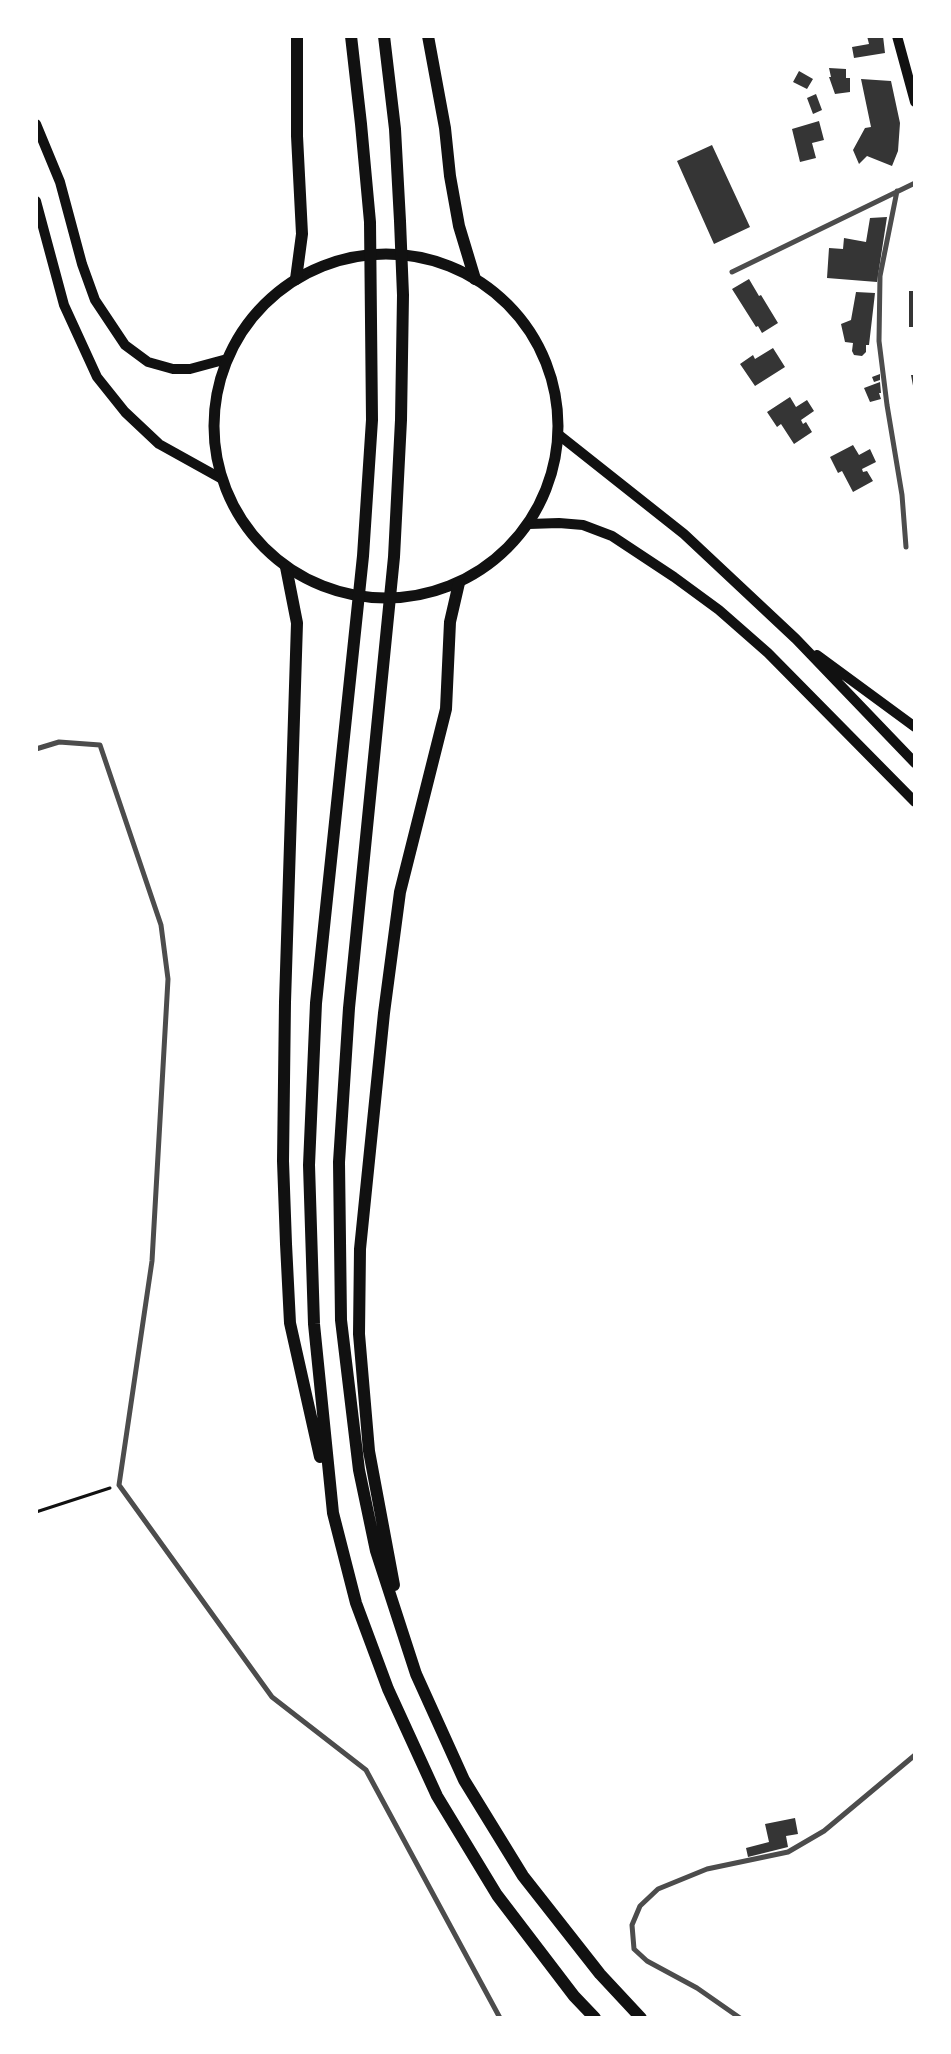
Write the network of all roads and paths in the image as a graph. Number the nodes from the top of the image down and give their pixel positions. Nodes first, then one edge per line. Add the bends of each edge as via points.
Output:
1 (296, 36) edge
2 (351, 36) edge
3 (384, 36) edge
4 (428, 36) edge
5 (897, 36) edge
6 (915, 102) edge
7 (36, 124) edge
8 (915, 183) edge
9 (897, 191) junction
10 (36, 201) edge
11 (732, 272) dead end
12 (296, 279) junction
13 (475, 279) junction
14 (227, 359) junction
15 (559, 435) junction
16 (222, 479) junction
17 (529, 524) junction
18 (906, 547) dead end
19 (286, 566) junction
20 (459, 582) junction
21 (796, 639) junction
22 (915, 727) edge
23 (36, 749) edge
24 (915, 763) edge
25 (915, 802) edge
26 (119, 1485) junction
27 (36, 1512) edge
28 (333, 1514) junction
29 (404, 1639) junction
30 (915, 1755) edge
31 (500, 2018) edge
32 (595, 2018) edge
33 (641, 2018) edge
34 (740, 2018) edge

1 - 12 highway via 302,234
2 - 28 highway via 370,222 372,420 363,556 316,1003 309,1164 314,1324
3 - 29 highway via 395,129 400,221 403,295 401,420 388,630 349,1008 339,1162 341,1320 359,1470 376,1551
4 - 13 highway via 459,226
5 - 6 main road
7 - 14 main road via 60,182 95,300 125,345 148,362 173,369 190,369
8 - 9 street
9 - 11 street
9 - 18 street via 880,276 879,341 902,495
10 - 16 main road via 64,305 97,377 125,412 159,444
12 - 13 main road via 339,261 385,254 432,260
12 - 14 main road via 244,328
13 - 15 main road via 505,301 529,330 546,362 556,398
14 - 16 main road via 216,398 214,439
15 - 17 main road via 554,466 544,496
15 - 21 main road via 684,534
16 - 19 main road via 237,513 253,535
17 - 20 main road via 498,558
17 - 25 main road via 559,522 583,525 612,536 674,577 719,610 768,653
19 - 20 main road via 326,588 371,598 416,596
19 - 28 highway via 296,623 285,1002 283,1161 286,1244 290,1323
20 - 29 highway via 450,622 446,710 400,892 360,1248 359,1334 369,1451
21 - 22 main road
21 - 24 main road
23 - 26 street via 59,742 100,745 161,925 168,979 152,1260
26 - 27 path
26 - 31 street via 272,1697 366,1770
28 - 32 highway via 356,1603 388,1688 437,1796 497,1895 574,1996
29 - 33 highway via 416,1674 464,1780 523,1876 600,1974
30 - 34 street via 824,1831 788,1852 707,1869 658,1889 640,1906 632,1926 634,1949 647,1961 697,1988

